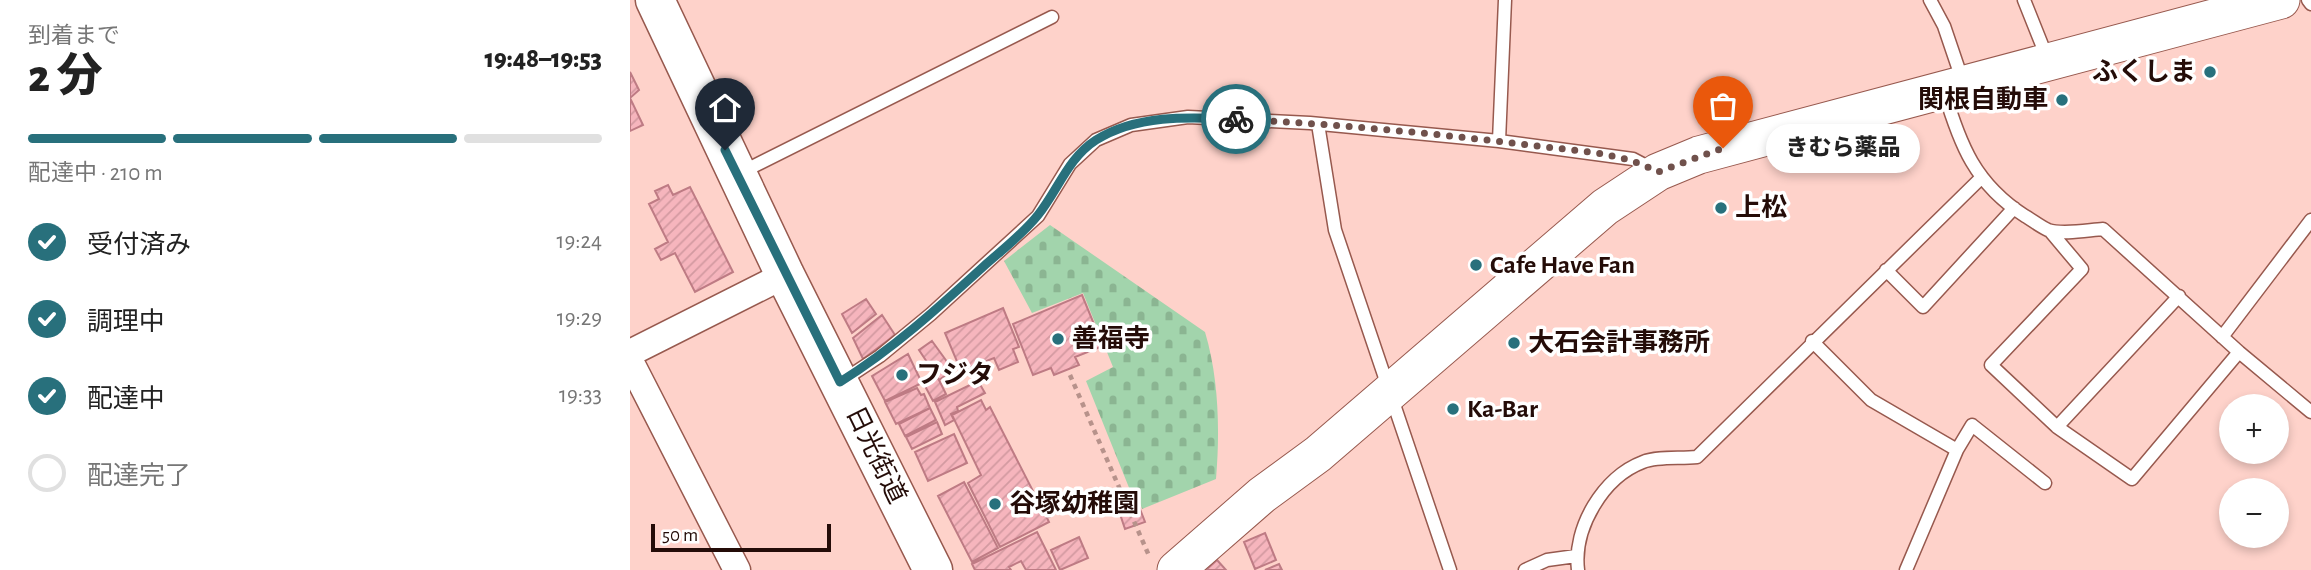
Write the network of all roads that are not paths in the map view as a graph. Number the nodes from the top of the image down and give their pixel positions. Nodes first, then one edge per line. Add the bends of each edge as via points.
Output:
1 (655, 0) edge
2 (1505, 0) edge
3 (1930, 0) edge
4 (2024, 0) edge
5 (2281, 0) edge
6 (2308, 0) edge
7 (2311, 4) edge
8 (1052, 17) dead end
9 (2050, 63) junction
10 (1954, 88) junction
11 (1318, 124) junction
12 (1499, 141) junction
13 (1658, 172) junction
14 (737, 175) junction
15 (1981, 178) junction
16 (2014, 208) junction
17 (2311, 220) edge
18 (2050, 231) junction
19 (1886, 270) junction
20 (785, 275) junction
21 (2179, 296) junction
22 (2222, 337) junction
23 (1812, 341) junction
24 (2239, 352) junction
25 (630, 353) edge
26 (630, 360) edge
27 (840, 382) junction
28 (1389, 391) junction
29 (2311, 412) edge
30 (2057, 427) junction
31 (1957, 450) junction
32 (2045, 483) dead end
33 (1576, 556) junction
34 (1164, 566) edge
35 (737, 570) edge
36 (933, 570) edge
37 (1450, 570) edge
38 (1525, 570) edge
39 (1578, 570) edge
40 (1906, 570) edge

1 - 14 main road, 日光街道
2 - 12 lane
3 - 10 lane via 1944,26
4 - 9 lane
5 - 9 street
6 - 7 lane
8 - 14 lane
9 - 10 street
10 - 13 street via 1699,155
10 - 15 lane via 1956,130
11 - 12 lane
11 - 27 lane via 1188,117 1131,125 1096,140 1070,164 1038,216 931,314
11 - 28 lane via 1335,230
12 - 13 lane via 1633,159
13 - 28 street via 1605,207
14 - 20 main road, 日光街道
15 - 16 lane
15 - 19 lane
16 - 18 lane
16 - 19 lane via 1923,307
17 - 22 lane
18 - 21 lane via 2103,229
18 - 30 lane via 2082,269 1991,365
19 - 23 lane
20 - 25 street
20 - 27 main road, 日光街道
21 - 22 lane
21 - 30 lane
22 - 24 lane
23 - 31 lane via 1871,400
23 - 33 lane via 1697,457 1644,461 1614,479 1590,513
24 - 29 lane
24 - 30 lane via 2132,480
26 - 35 street
27 - 36 main road, 日光街道
28 - 34 street via 1318,454
28 - 37 lane
31 - 32 lane via 1972,425
31 - 40 lane
33 - 38 lane via 1547,560
33 - 39 lane

